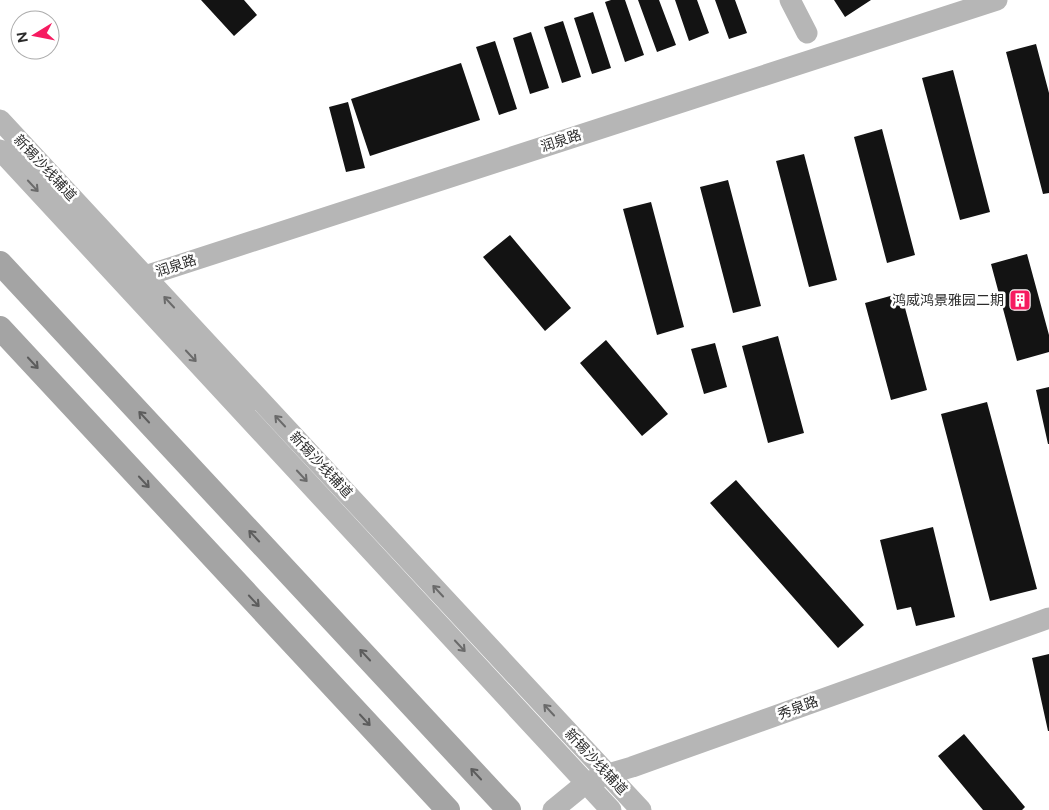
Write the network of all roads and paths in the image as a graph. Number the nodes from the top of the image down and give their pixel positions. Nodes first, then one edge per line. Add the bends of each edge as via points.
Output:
1 (790, 0) edge
2 (998, 0) edge
3 (807, 33) dead end
4 (0, 120) edge
5 (0, 150) edge
6 (0, 263) edge
7 (137, 282) junction
8 (0, 328) edge
9 (1049, 618) edge
10 (608, 774) junction
11 (586, 783) junction
12 (448, 810) edge
13 (509, 810) edge
14 (553, 810) edge
15 (611, 810) edge
16 (641, 810) edge

1 - 3 street
2 - 7 street, 润泉路
4 - 7 street, 新锡沙线辅道
5 -> 7 street, 新锡沙线辅道
13 -> 6 main road
10 -> 7 street, 新锡沙线辅道
7 -> 11 street, 新锡沙线辅道
8 -> 12 main road
9 - 10 street, 秀泉路
10 - 11 street, 秀泉路
10 - 16 street, 新锡沙线辅道
11 - 14 street, 秀泉路
11 - 15 street, 新锡沙线辅道

